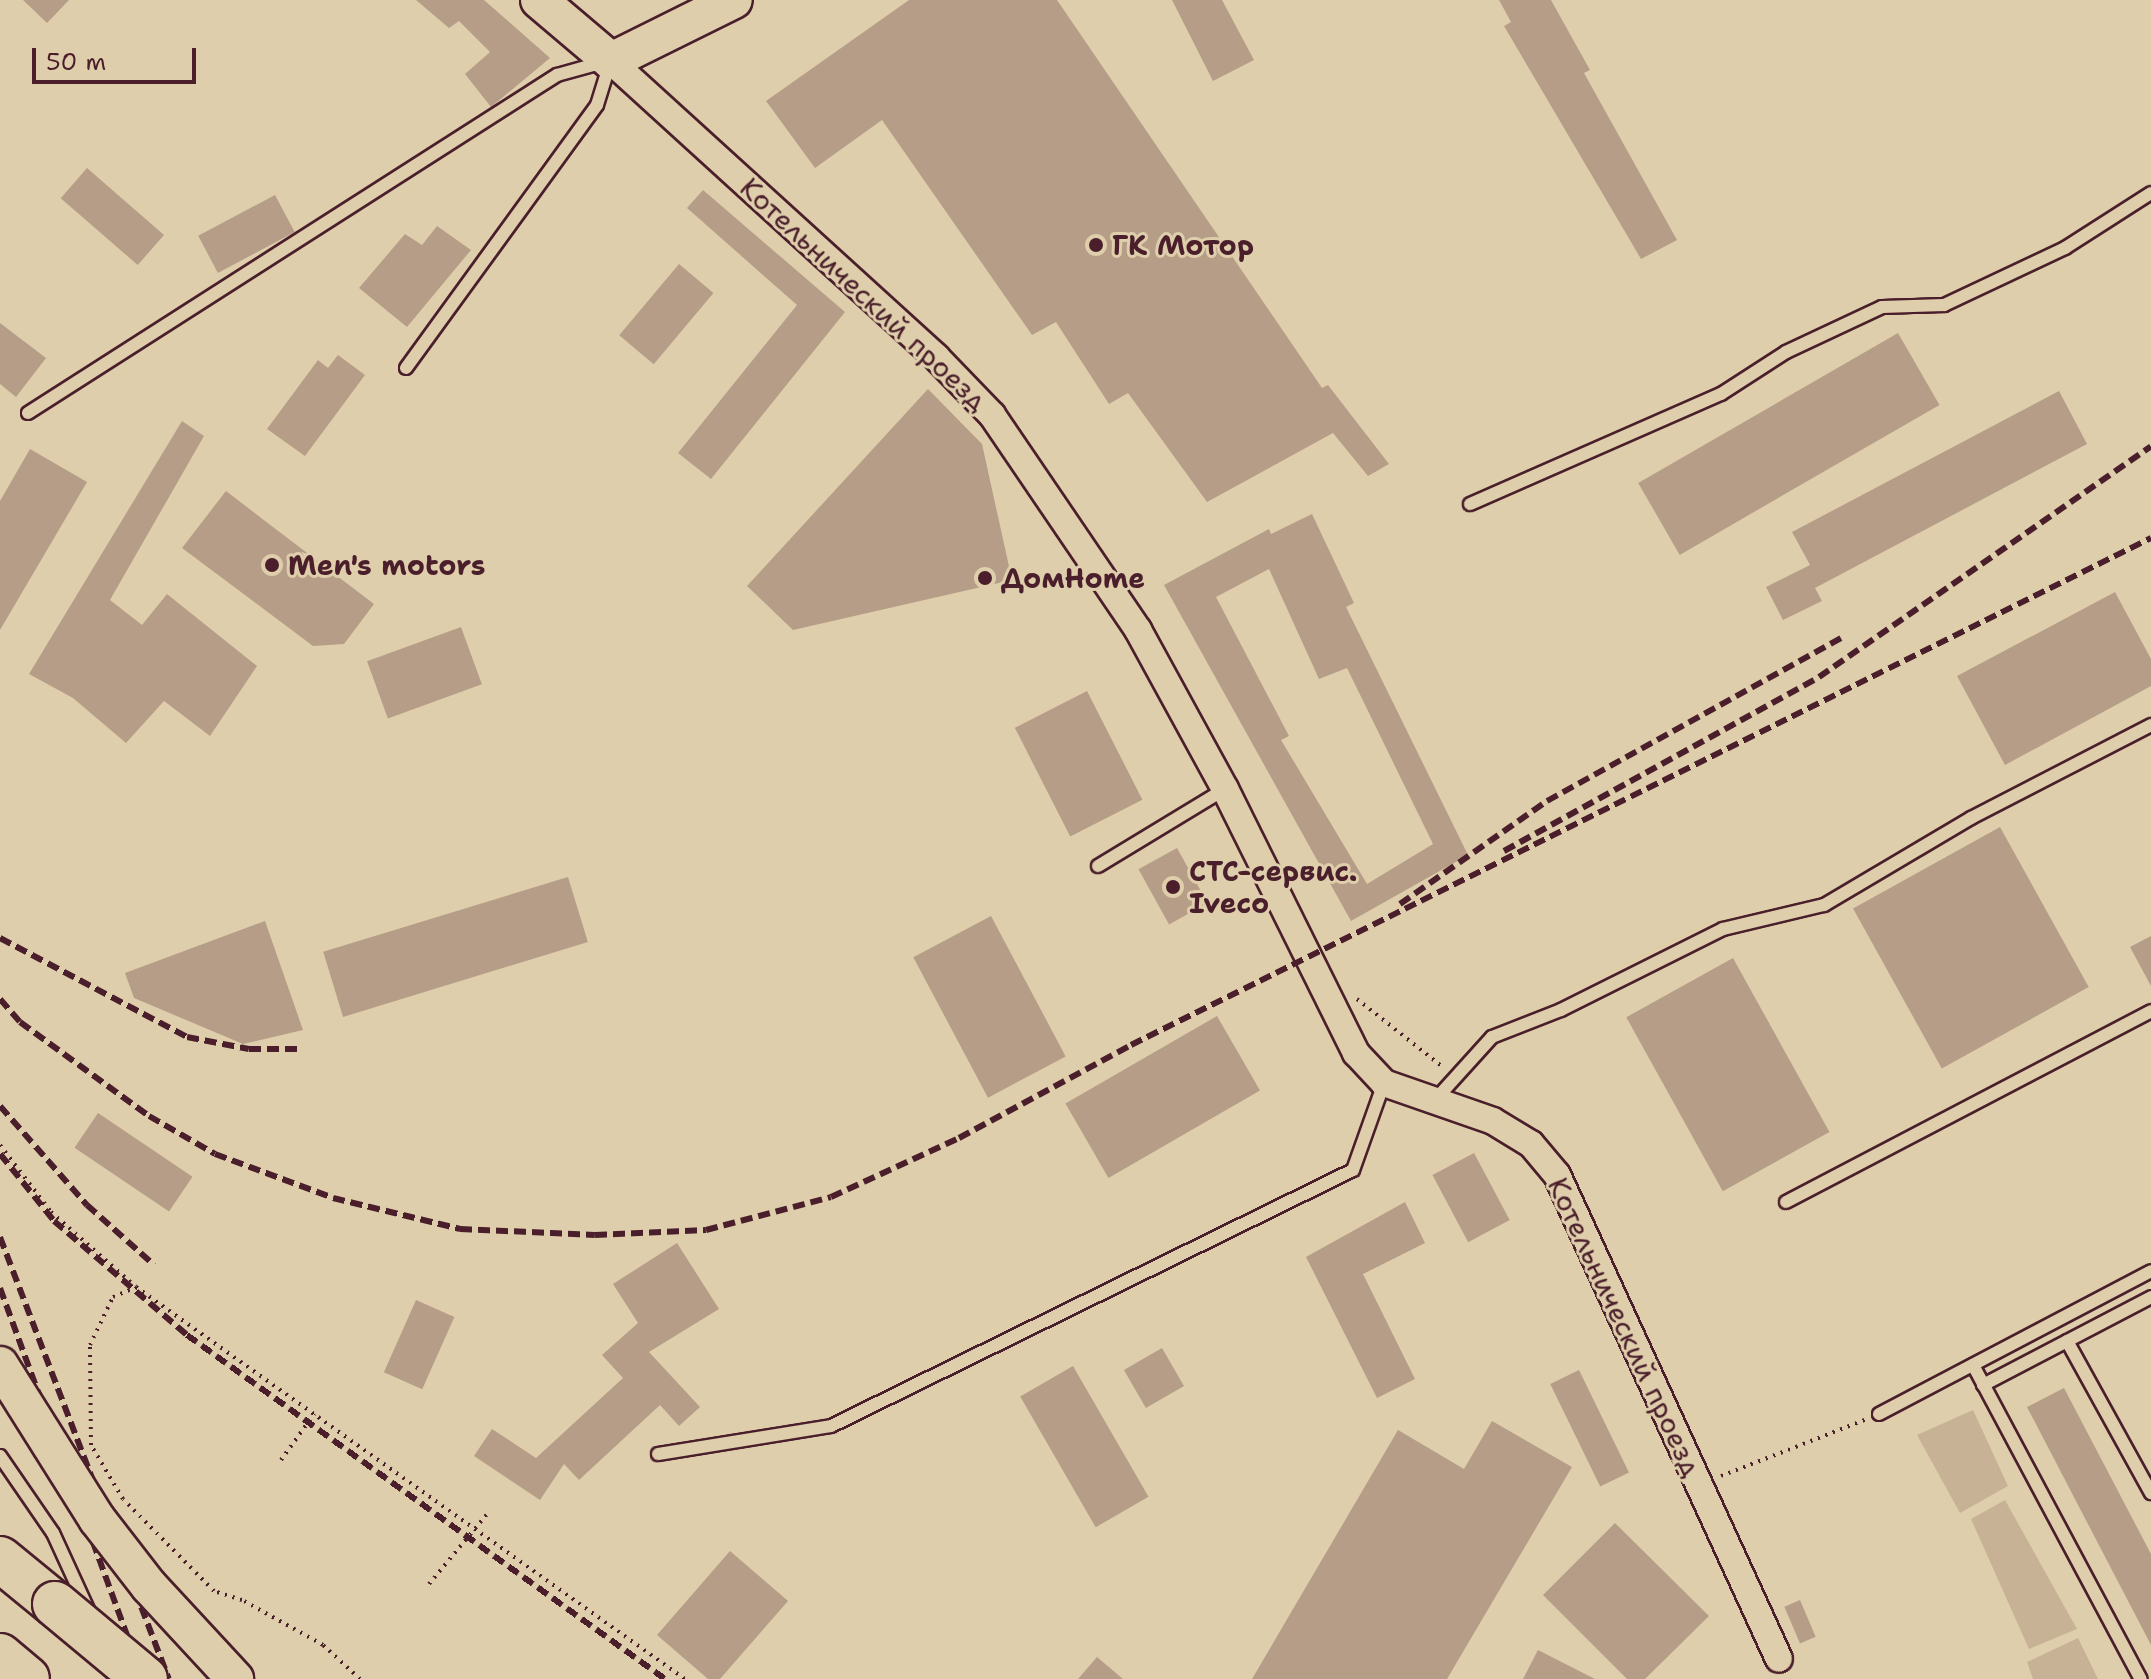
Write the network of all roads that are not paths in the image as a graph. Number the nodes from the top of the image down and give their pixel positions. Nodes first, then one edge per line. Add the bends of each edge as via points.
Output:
1 (539, 0) edge
2 (734, 0) edge
3 (611, 61) junction
4 (2151, 193) edge
5 (406, 368) dead end
6 (28, 413) dead end
7 (1470, 504) dead end
8 (2151, 725) edge
9 (1225, 789) junction
10 (1098, 866) dead end
11 (2151, 1011) edge
12 (1384, 1083) junction
13 (1435, 1100) junction
14 (1786, 1202) dead end
15 (2151, 1271) edge
16 (2151, 1297) edge
17 (2067, 1341) junction
18 (0, 1365) edge
19 (1973, 1365) junction
20 (1983, 1385) junction
21 (1879, 1414) road end
22 (658, 1454) dead end
23 (0, 1456) edge
24 (2151, 1493) edge
25 (0, 1559) edge
26 (0, 1656) edge
27 (1779, 1659) dead end
28 (129, 1675) edge
29 (27, 1679) edge
30 (235, 1679) edge
31 (2141, 1679) edge

1 - 3 main road, Котельнический проезд
2 - 3 main road
3 - 5 lane via 597,105
3 - 6 lane via 557,75
3 - 9 street, Котельнический проезд via 936,357 992,415 1138,630
4 - 7 lane via 2065,248 1944,305 1882,307 1786,352 1721,394
8 - 13 lane via 1971,818 1824,905 1723,929 1561,1010 1492,1037
9 - 10 lane
9 - 12 street, Котельнический проезд via 1356,1053
11 - 14 lane
12 - 13 street, Котельнический проезд
12 - 22 lane via 1353,1170 831,1426
13 - 27 street, Котельнический проезд via 1493,1121 1531,1144 1557,1175 1707,1476
15 - 19 lane
16 - 17 lane
17 - 20 lane
17 - 24 lane
18 - 30 main road, bridge via 97,1519 149,1586
19 - 20 lane
19 - 21 lane
20 - 31 lane
23 - 28 lane via 53,1533
25 - 28 highway, bridge
26 - 29 highway

